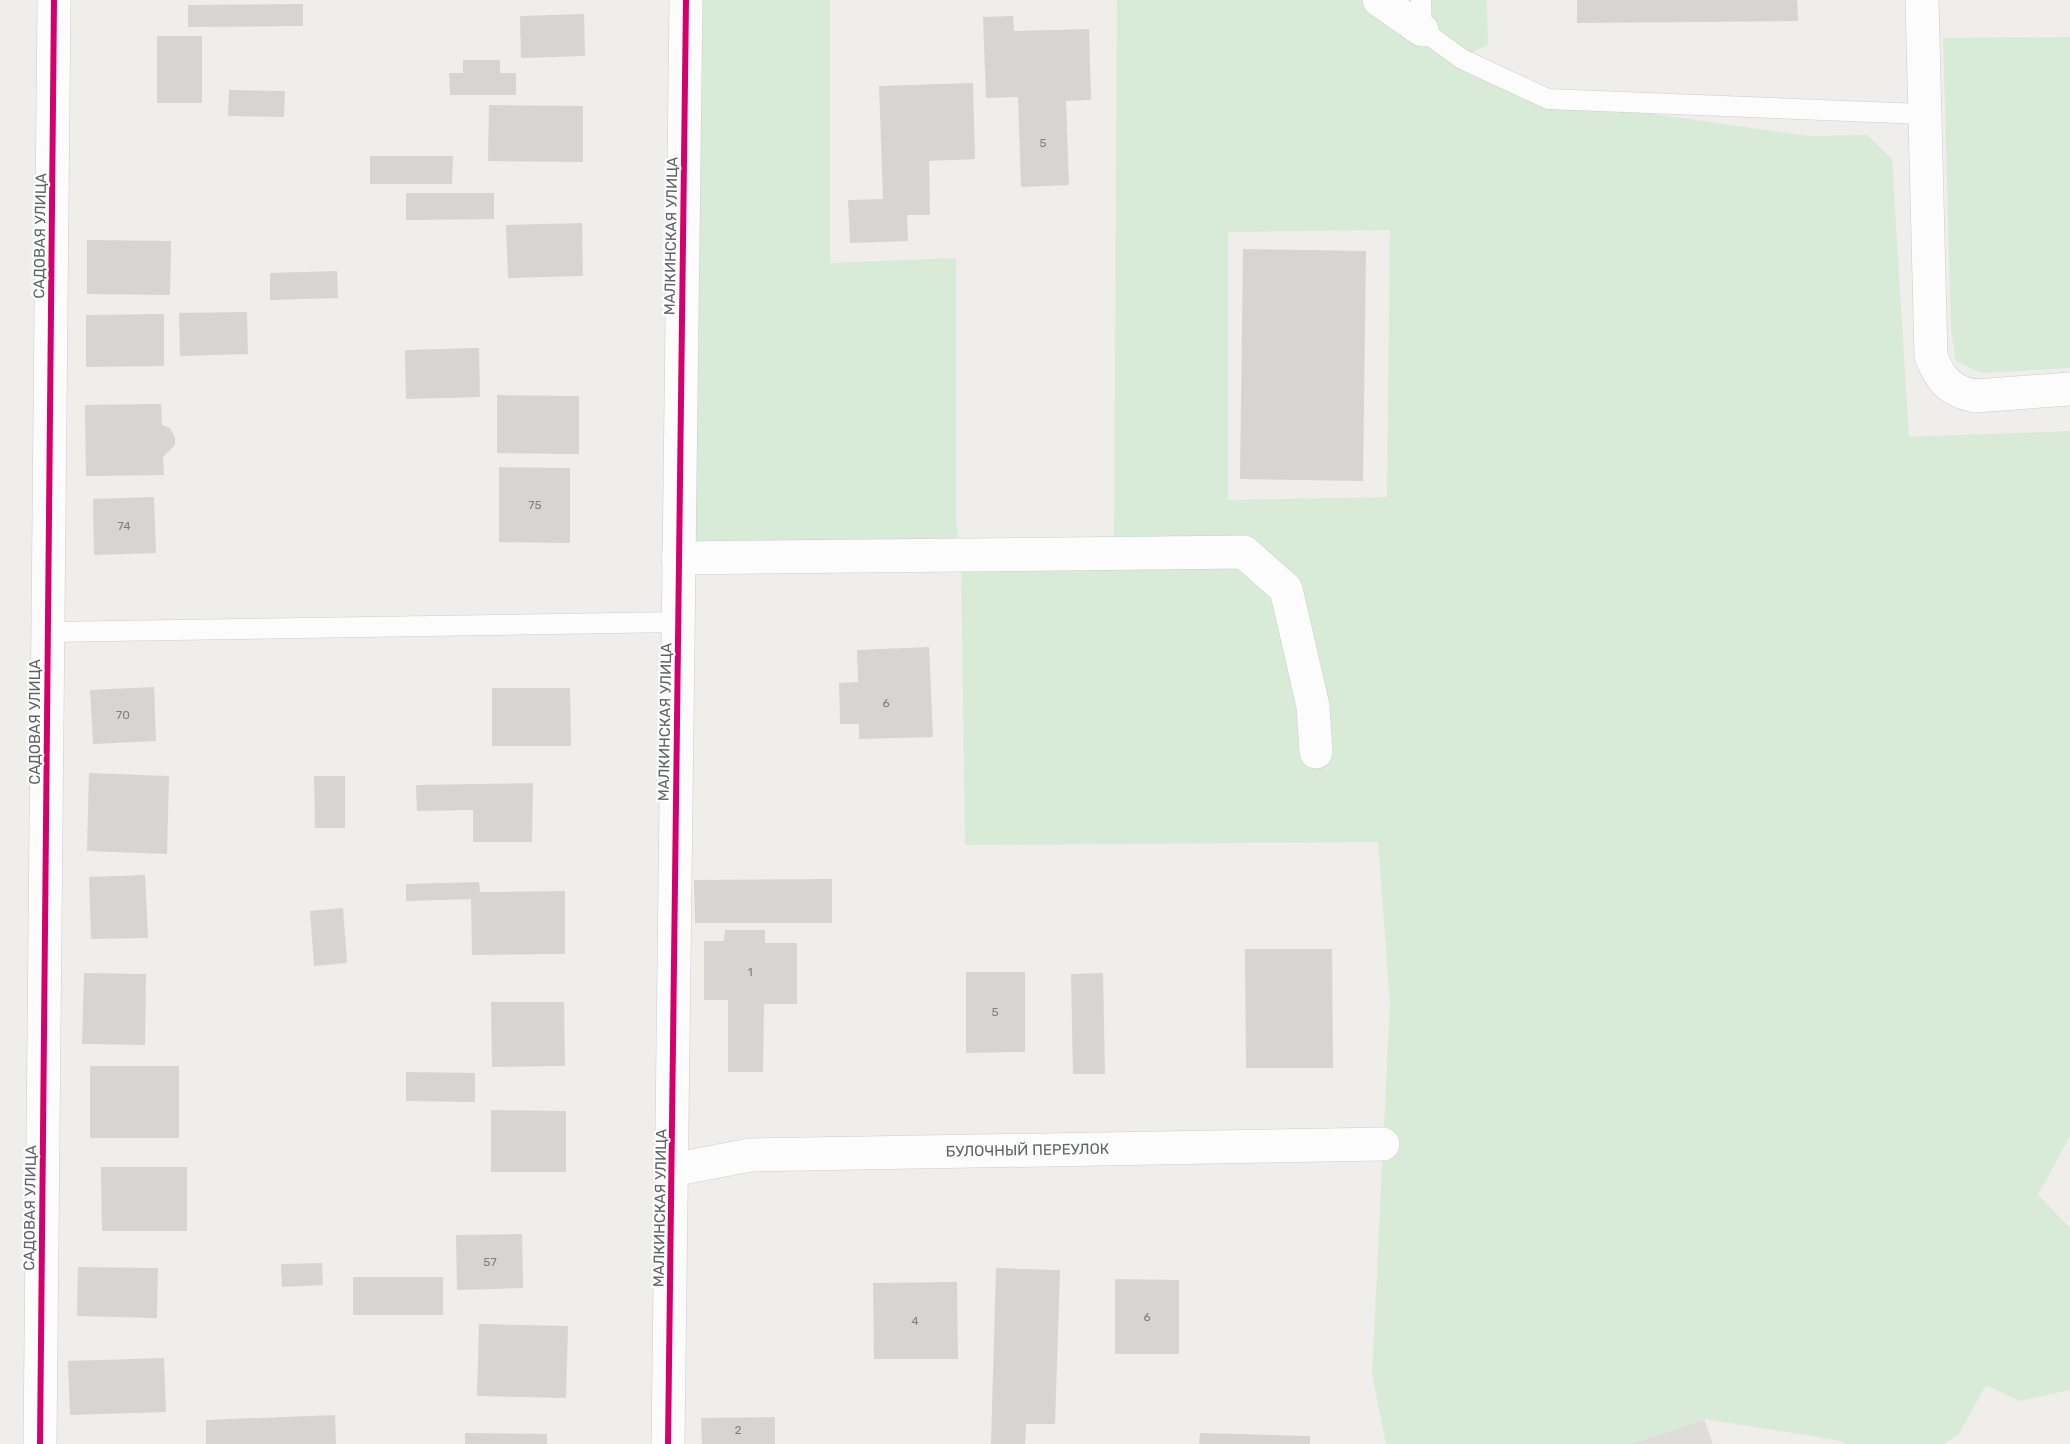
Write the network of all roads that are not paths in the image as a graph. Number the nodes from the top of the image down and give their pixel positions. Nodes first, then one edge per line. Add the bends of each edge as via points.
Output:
1 (54, 0) edge
2 (686, 0) edge
3 (1379, 0) edge
4 (1922, 0) edge
5 (1422, 15) edge
6 (1923, 114) junction
7 (2070, 389) edge
8 (678, 558) junction
9 (678, 622) junction
10 (48, 632) junction
11 (1316, 752) dead end
12 (1383, 1144) dead end
13 (672, 1170) junction
14 (40, 1444) edge
15 (668, 1444) edge

1 - 10 street, САДОВАЯ УЛИЦА
2 - 8 street, МАЛКИНСКАЯ УЛИЦА
3 - 5 street
4 - 6 street
5 - 6 lane via 1462,59 1548,99
6 - 7 street via 1931,356 1937,372 1945,384 1975,396
8 - 9 street, МАЛКИНСКАЯ УЛИЦА
8 - 11 street via 1244,552 1286,589 1313,706
9 - 10 lane
9 - 13 street, МАЛКИНСКАЯ УЛИЦА
10 - 14 street, САДОВАЯ УЛИЦА
12 - 13 street, БУЛОЧНЫЙ ПЕРЕУЛОК via 750,1155
13 - 15 street, МАЛКИНСКАЯ УЛИЦА

